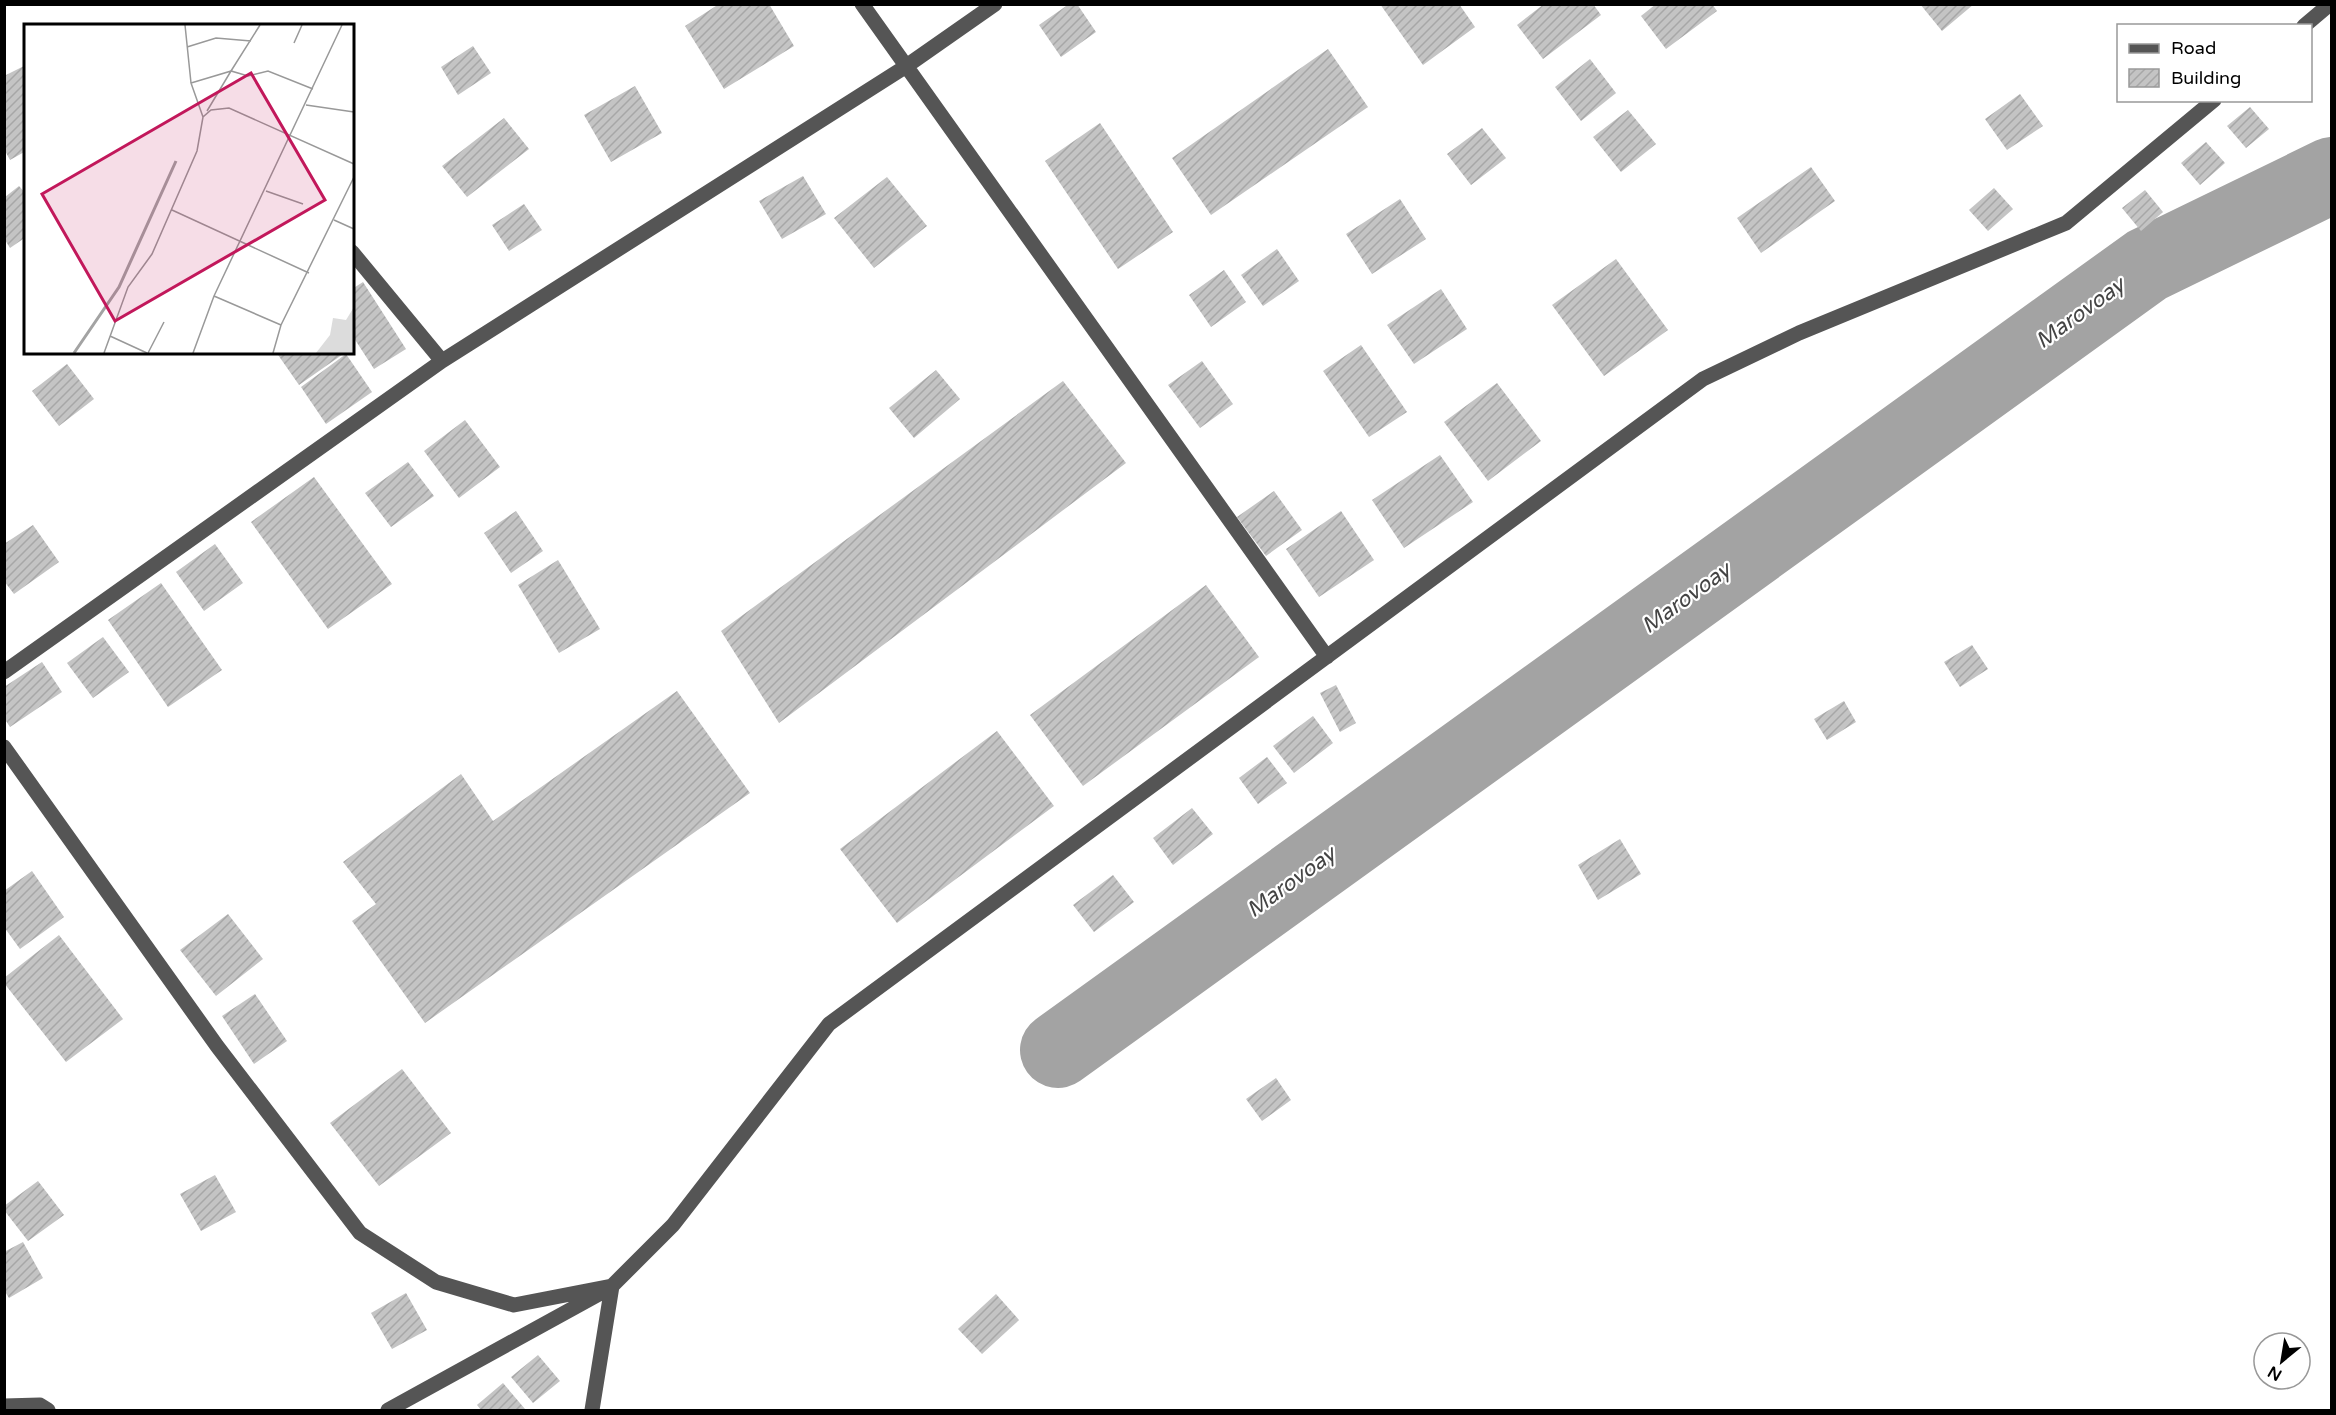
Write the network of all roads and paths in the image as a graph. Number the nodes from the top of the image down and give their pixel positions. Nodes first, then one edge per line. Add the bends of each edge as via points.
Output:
1 (862, 4) edge
2 (995, 4) edge
3 (2330, 4) edge
4 (2306, 24) edge
5 (905, 67) junction
6 (2212, 102) edge
7 (354, 254) edge
8 (442, 361) junction
9 (1327, 657) junction
10 (4, 672) edge
11 (4, 747) edge
12 (612, 1286) junction
13 (4, 1406) edge
14 (48, 1410) edge
15 (388, 1410) edge
16 (592, 1410) edge

1 - 5 street
2 - 5 street
3 - 4 street
5 - 8 street
5 - 9 street
6 - 9 street via 2066,223 1799,333 1702,379
7 - 8 street
8 - 10 street
9 - 12 street via 829,1024 673,1225
11 - 12 street via 217,1046 360,1233 436,1282 514,1305
12 - 15 street
12 - 16 street
13 - 14 street via 40,1405

